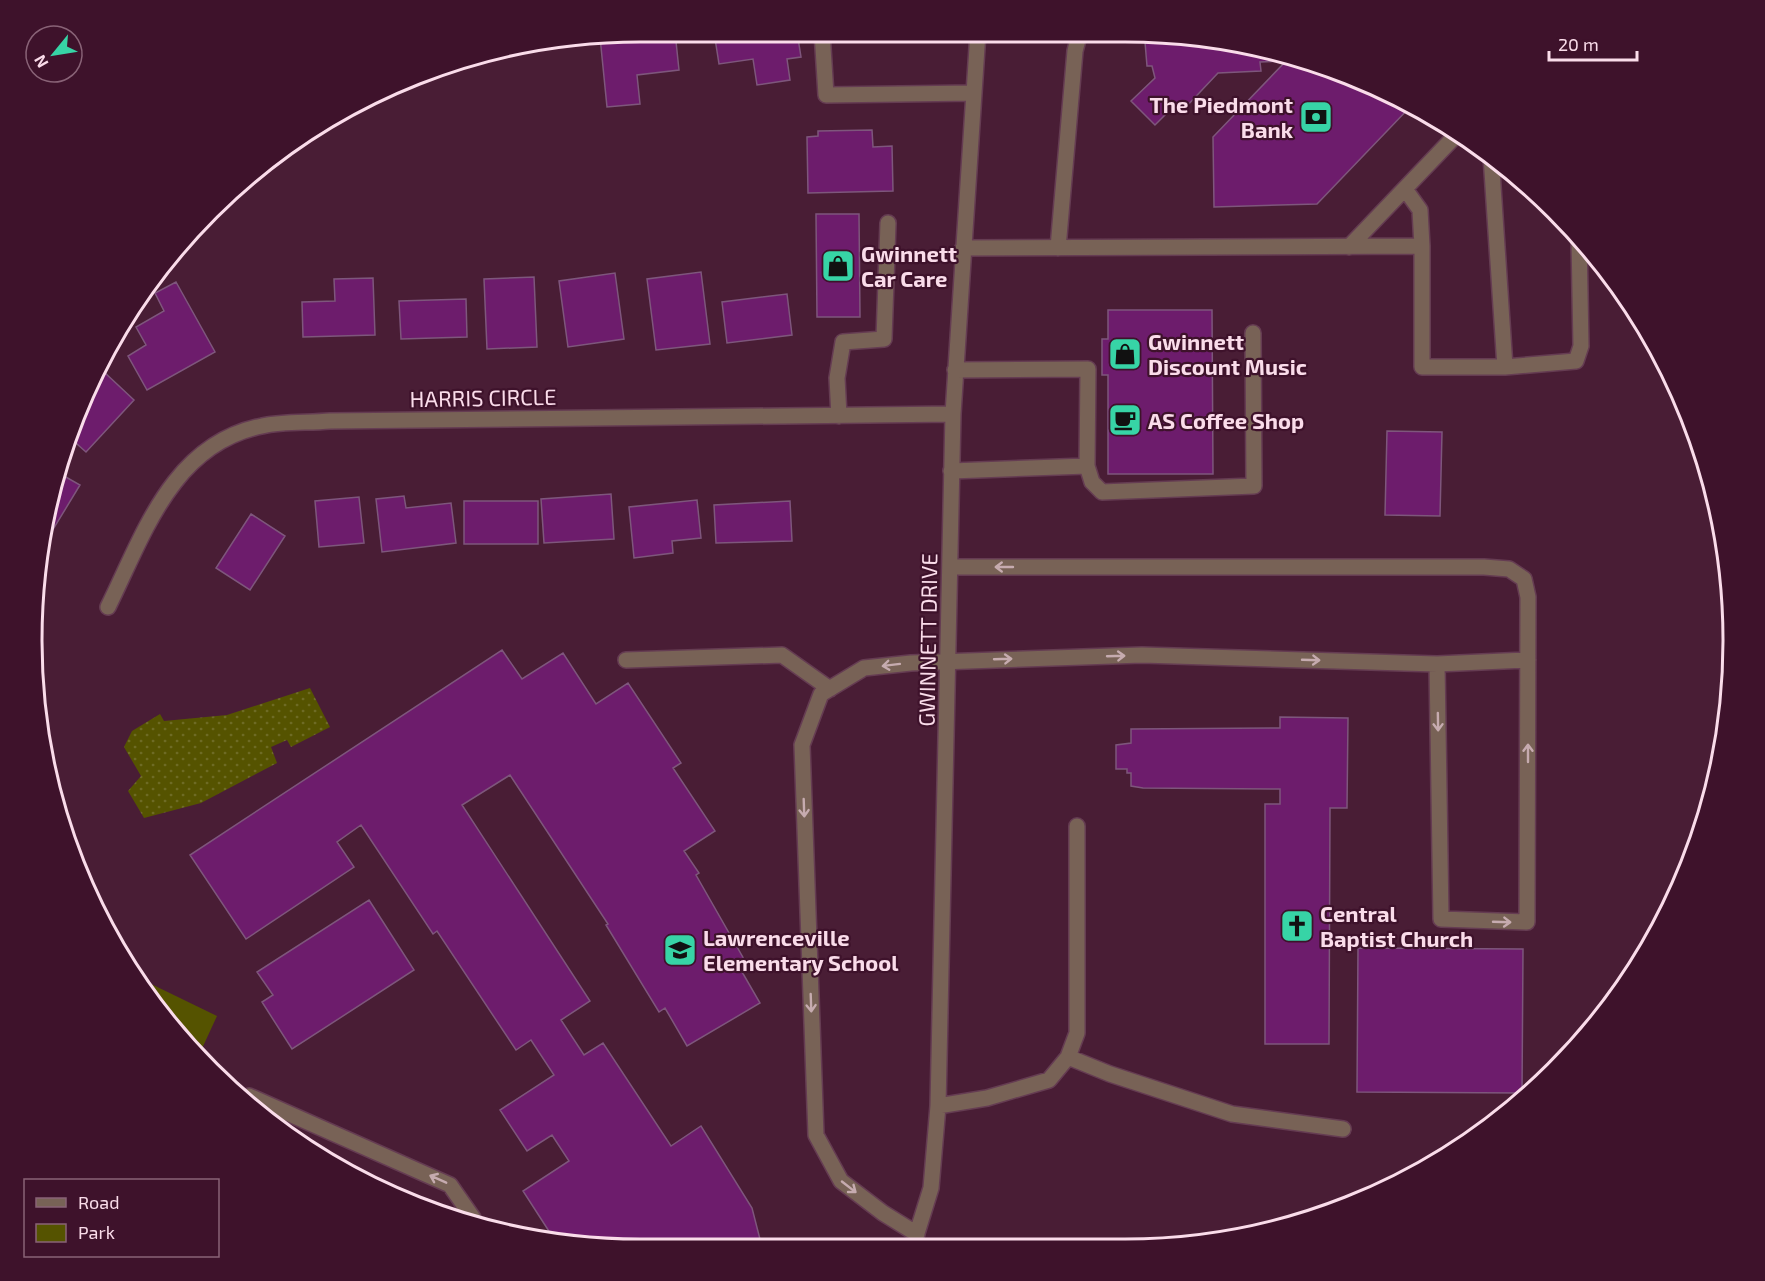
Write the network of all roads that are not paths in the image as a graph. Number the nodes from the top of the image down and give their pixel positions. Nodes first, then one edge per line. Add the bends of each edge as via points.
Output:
1 (823, 42) edge
2 (977, 42) edge
3 (1078, 42) edge
4 (973, 93) junction
5 (1452, 140) edge
6 (1492, 168) edge
7 (1405, 189) junction
8 (888, 223) dead end
9 (1422, 246) junction
10 (1349, 247) junction
11 (963, 248) junction
12 (1058, 248) junction
13 (1579, 252) edge
14 (1253, 333) dead end
15 (1505, 367) junction
16 (955, 370) junction
17 (953, 414) junction
18 (839, 416) junction
19 (1087, 466) junction
20 (951, 471) junction
21 (951, 567) junction
22 (108, 607) dead end
23 (626, 660) dead end
24 (1528, 660) junction
25 (950, 661) junction
26 (1437, 664) junction
27 (830, 688) junction
28 (1077, 826) dead end
29 (1068, 1057) junction
30 (258, 1100) edge
31 (938, 1106) junction
32 (1343, 1129) dead end
33 (470, 1214) edge
34 (914, 1239) edge
35 (915, 1239) edge

1 - 4 street via 826,95
2 - 4 street, GWINNETT DRIVE
3 - 12 street
4 - 11 street, GWINNETT DRIVE
5 - 7 street
6 - 15 street
7 - 9 street via 1420,210
7 - 10 street
8 - 18 street via 884,339 843,342 837,378
9 - 10 street
9 - 15 street via 1422,367
10 - 12 street
11 - 12 street
11 - 16 street, GWINNETT DRIVE
13 - 15 street via 1581,346 1576,361
14 - 19 street via 1254,486 1102,492 1092,482
16 - 17 street, GWINNETT DRIVE
16 - 19 street via 1088,369
17 - 18 street, HARRIS CIRCLE
17 - 20 street, GWINNETT DRIVE
18 - 22 street, HARRIS CIRCLE via 263,425 230,435 204,451 163,494
19 - 20 street
20 - 21 street, GWINNETT DRIVE
24 -> 21 street via 1528,597 1524,579 1509,569
21 - 25 street, GWINNETT DRIVE
23 - 27 street via 782,655
24 - 26 street
26 -> 24 street via 1441,919 1527,922
25 -> 26 street via 1142,655
25 -> 27 street via 864,668
25 - 31 street, GWINNETT DRIVE
27 -> 34 street via 821,693 802,745 816,1135 841,1181
28 - 29 street via 1077,1033
29 - 31 street via 1048,1080 987,1098
29 - 32 street via 1232,1114
33 -> 30 street via 450,1185
31 - 35 street, GWINNETT DRIVE via 931,1188

